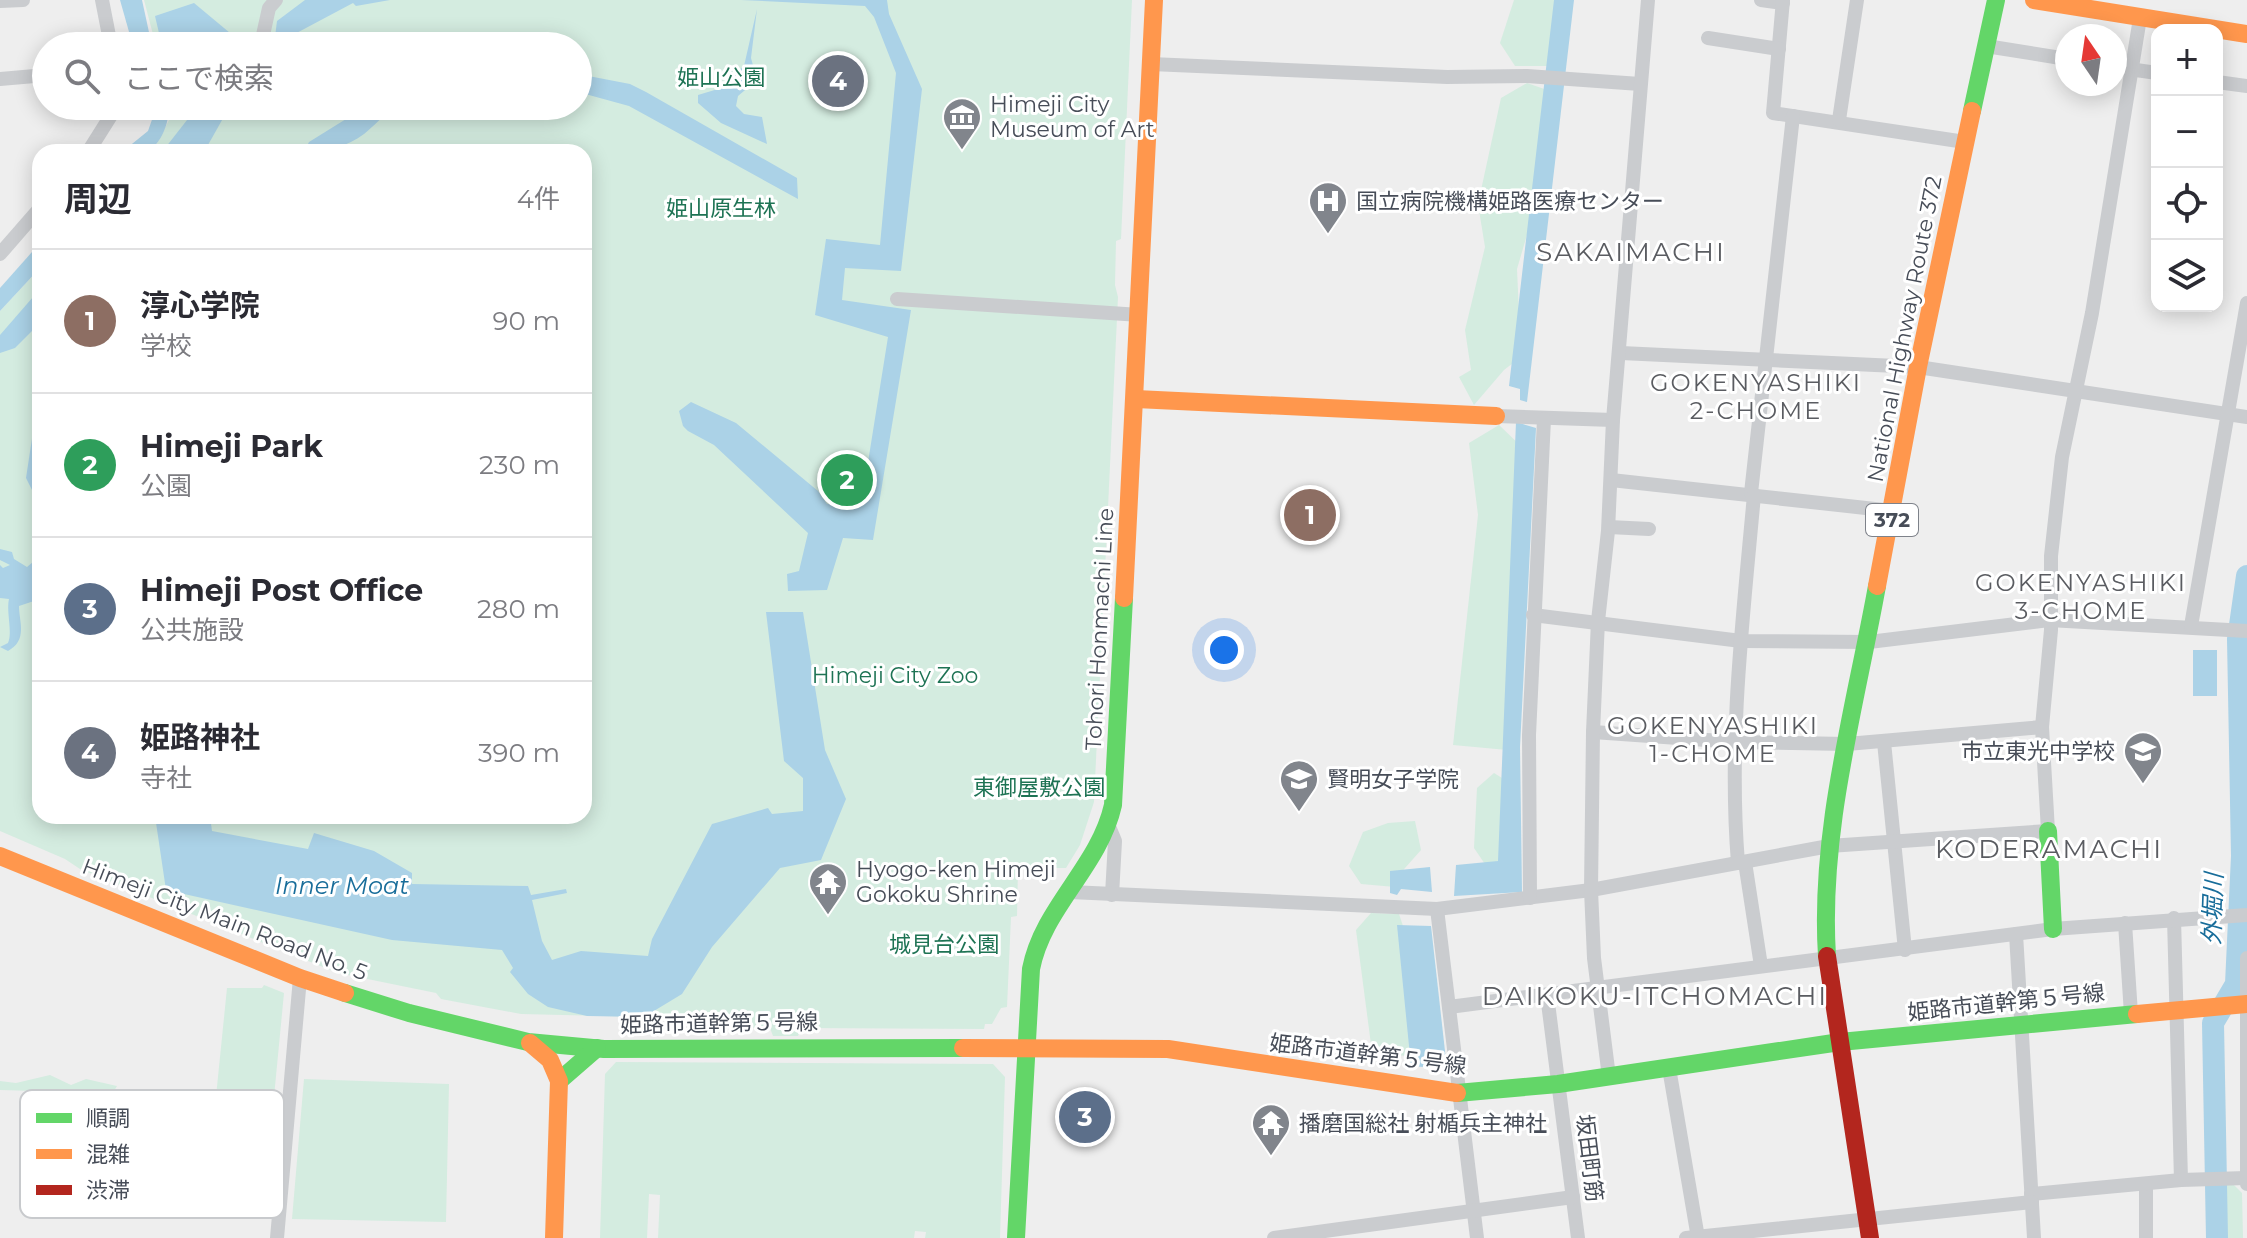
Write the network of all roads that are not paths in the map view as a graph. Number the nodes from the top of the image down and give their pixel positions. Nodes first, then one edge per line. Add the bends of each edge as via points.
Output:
1 (23, 0) edge
2 (102, 0) edge
3 (276, 0) edge
4 (1154, 0) edge
5 (1648, 0) edge
6 (1761, 0) edge
7 (1857, 0) edge
8 (1996, 0) edge
9 (2034, 0) edge
10 (0, 1) edge
11 (1783, 1) edge
12 (2140, 18) junction
13 (108, 32) edge
14 (263, 32) edge
15 (2247, 34) edge
16 (1708, 38) dead end
17 (1986, 46) junction
18 (1779, 49) junction
19 (2055, 57) edge
20 (1151, 64) junction
21 (2127, 69) edge
22 (2130, 70) junction
23 (2151, 72) edge
24 (32, 76) edge
25 (0, 79) edge
26 (2223, 83) edge
27 (1640, 84) junction
28 (2247, 86) edge
29 (1793, 116) junction
30 (108, 120) edge
31 (1839, 120) junction
32 (1965, 142) junction
33 (93, 144) edge
34 (32, 217) edge
35 (0, 254) edge
36 (897, 299) dead end
37 (2247, 303) edge
38 (1140, 315) junction
39 (1621, 353) junction
40 (1768, 358) junction
41 (1918, 367) junction
42 (2074, 391) junction
43 (1136, 399) junction
44 (2228, 414) junction
45 (1496, 416) joint
46 (2247, 417) edge
47 (1544, 419) junction
48 (1613, 420) junction
49 (1611, 480) junction
50 (1752, 494) junction
51 (1893, 511) junction
52 (1609, 527) junction
53 (1649, 529) dead end
54 (1533, 615) junction
55 (2049, 620) junction
56 (1598, 621) junction
57 (2191, 626) junction
58 (2247, 631) edge
59 (1741, 641) junction
60 (1869, 642) junction
61 (2042, 727) junction
62 (1593, 732) junction
63 (1735, 742) junction
64 (1884, 742) junction
65 (1847, 744) junction
66 (1110, 829) junction
67 (2048, 831) junction
68 (1894, 842) junction
69 (1829, 846) junction
70 (0, 856) edge
71 (1742, 862) junction
72 (1591, 890) junction
73 (1070, 892) junction
74 (1112, 895) junction
75 (1530, 898) junction
76 (1437, 909) junction
77 (2247, 915) edge
78 (2174, 918) junction
79 (2125, 923) junction
80 (2053, 929) junction
81 (2016, 934) junction
82 (1905, 950) junction
83 (2247, 958) edge
84 (1827, 959) junction
85 (1761, 966) junction
86 (300, 978) junction
87 (1598, 988) junction
88 (1547, 995) junction
89 (2246, 1004) edge
90 (1449, 1007) junction
91 (2178, 1010) junction
92 (2131, 1014) junction
93 (2020, 1025) junction
94 (528, 1042) junction
95 (1840, 1042) junction
96 (1025, 1045) junction
97 (597, 1048) junction
98 (1669, 1068) junction
99 (1609, 1077) junction
100 (559, 1081) junction
101 (1558, 1084) junction
102 (1458, 1093) junction
103 (2246, 1118) edge
104 (284, 1159) edge
105 (2181, 1180) junction
106 (2246, 1181) edge
107 (2146, 1184) junction
108 (1573, 1197) junction
109 (2031, 1198) junction
110 (1474, 1212) junction
111 (1866, 1217) junction
112 (279, 1218) edge
113 (1291, 1236) edge
114 (1694, 1237) edge
115 (277, 1238) edge
116 (554, 1238) edge
117 (1016, 1238) edge
118 (1274, 1238) edge
119 (1477, 1238) edge
120 (1578, 1238) edge
121 (1870, 1238) edge
122 (2034, 1238) edge
123 (2146, 1238) edge

1 - 10 street
2 - 13 street
3 - 14 street
4 - 20 main road, Tohori Honmachi Line
5 - 27 street
6 - 11 street
7 - 31 street
8 - 17 main road, National Highway Route 372 / 372
9 - 12 main road
11 - 18 street
12 - 15 main road
12 - 22 street
16 - 18 street
17 - 19 street
17 - 32 main road, National Highway Route 372 / 372
18 - 29 street via 1773,113
20 - 27 street
20 - 38 main road, Tohori Honmachi Line
21 - 22 street
22 - 23 street
22 - 42 street via 2092,313
24 - 25 street
26 - 28 street
27 - 39 street
29 - 31 street
29 - 40 street
30 - 33 street
31 - 32 street
32 - 41 main road, National Highway Route 372 / 372
34 - 35 street
36 - 38 street
37 - 44 street
38 - 43 main road, Tohori Honmachi Line
39 - 40 street
39 - 48 street
40 - 41 street
40 - 50 street
41 - 42 street
41 - 51 main road, National Highway Route 372 / 372
42 - 44 street
42 - 55 street via 2051,556
43 - 45 main road
43 - 66 main road, Tohori Honmachi Line
44 - 46 street
44 - 57 street
45 - 47 street
47 - 48 street
47 - 54 street
48 - 49 street
49 - 50 street
49 - 52 street
50 - 51 street
50 - 59 street
51 - 60 main road, National Highway Route 372 / 372
52 - 53 street
52 - 56 street
54 - 56 street
54 - 75 street
55 - 57 street
55 - 60 street
55 - 61 street
56 - 59 street
56 - 62 street
57 - 58 street
59 - 60 street
59 - 63 street
60 - 65 main road, National Highway Route 372 / 372
61 - 64 street
61 - 67 street
62 - 63 street
62 - 72 street
63 - 65 street
63 - 71 street via 1733,806
64 - 65 street
64 - 68 street
65 - 69 main road, National Highway Route 372 / 372
66 - 73 main road, Tohori Honmachi Line
66 - 74 street via 1115,841
67 - 68 street
67 - 80 main road
68 - 69 street
68 - 82 street
69 - 71 street
69 - 84 main road, National Highway Route 372 / 372
70 - 86 main road, Himeji City Main Road No. 5
71 - 72 street
71 - 85 street
72 - 75 street
72 - 87 street
73 - 74 street
73 - 96 main road, Tohori Honmachi Line via 1034,954
74 - 76 street
75 - 76 street
76 - 90 street
77 - 78 street
78 - 79 street
78 - 91 street
79 - 80 street
79 - 92 street
80 - 81 street
81 - 82 street
81 - 93 street
82 - 84 street
83 - 89 street
84 - 85 street
84 - 95 main road, National Highway Route 372 / 372
85 - 87 street
86 - 94 main road, Himeji City Main Road No. 5 via 409,1013
86 - 104 street
87 - 88 street
87 - 99 street
88 - 90 street
88 - 101 street, 坂田町筋
89 - 91 main road, 姫路市道幹第５号線
89 - 103 street
90 - 102 street
91 - 92 main road, 姫路市道幹第５号線
91 - 105 street
92 - 93 main road, 姫路市道幹第５号線
93 - 95 main road, 姫路市道幹第５号線
93 - 109 street
94 - 97 main road, 姫路市道幹第５号線
94 - 100 main road via 544,1053
95 - 98 main road, 姫路市道幹第５号線
95 - 111 main road, National Highway Route 372 / 372
96 - 97 main road, 姫路市道幹第５号線
96 - 102 main road, 姫路市道幹第５号線 via 1168,1049
96 - 117 main road, Tohori Honmachi Line
97 - 100 main road
98 - 99 main road, 姫路市道幹第５号線
98 - 114 street
99 - 101 main road, 姫路市道幹第５号線
100 - 116 main road
101 - 102 main road, 姫路市道幹第５号線
101 - 108 street, 坂田町筋
102 - 110 street
103 - 106 street
105 - 106 street
105 - 107 street
107 - 109 street
107 - 123 street
108 - 110 street
108 - 120 street, 坂田町筋
109 - 111 street
109 - 122 street
110 - 113 street
110 - 119 street
111 - 114 street
111 - 121 main road, National Highway Route 372 / 372
112 - 115 street
113 - 118 street

